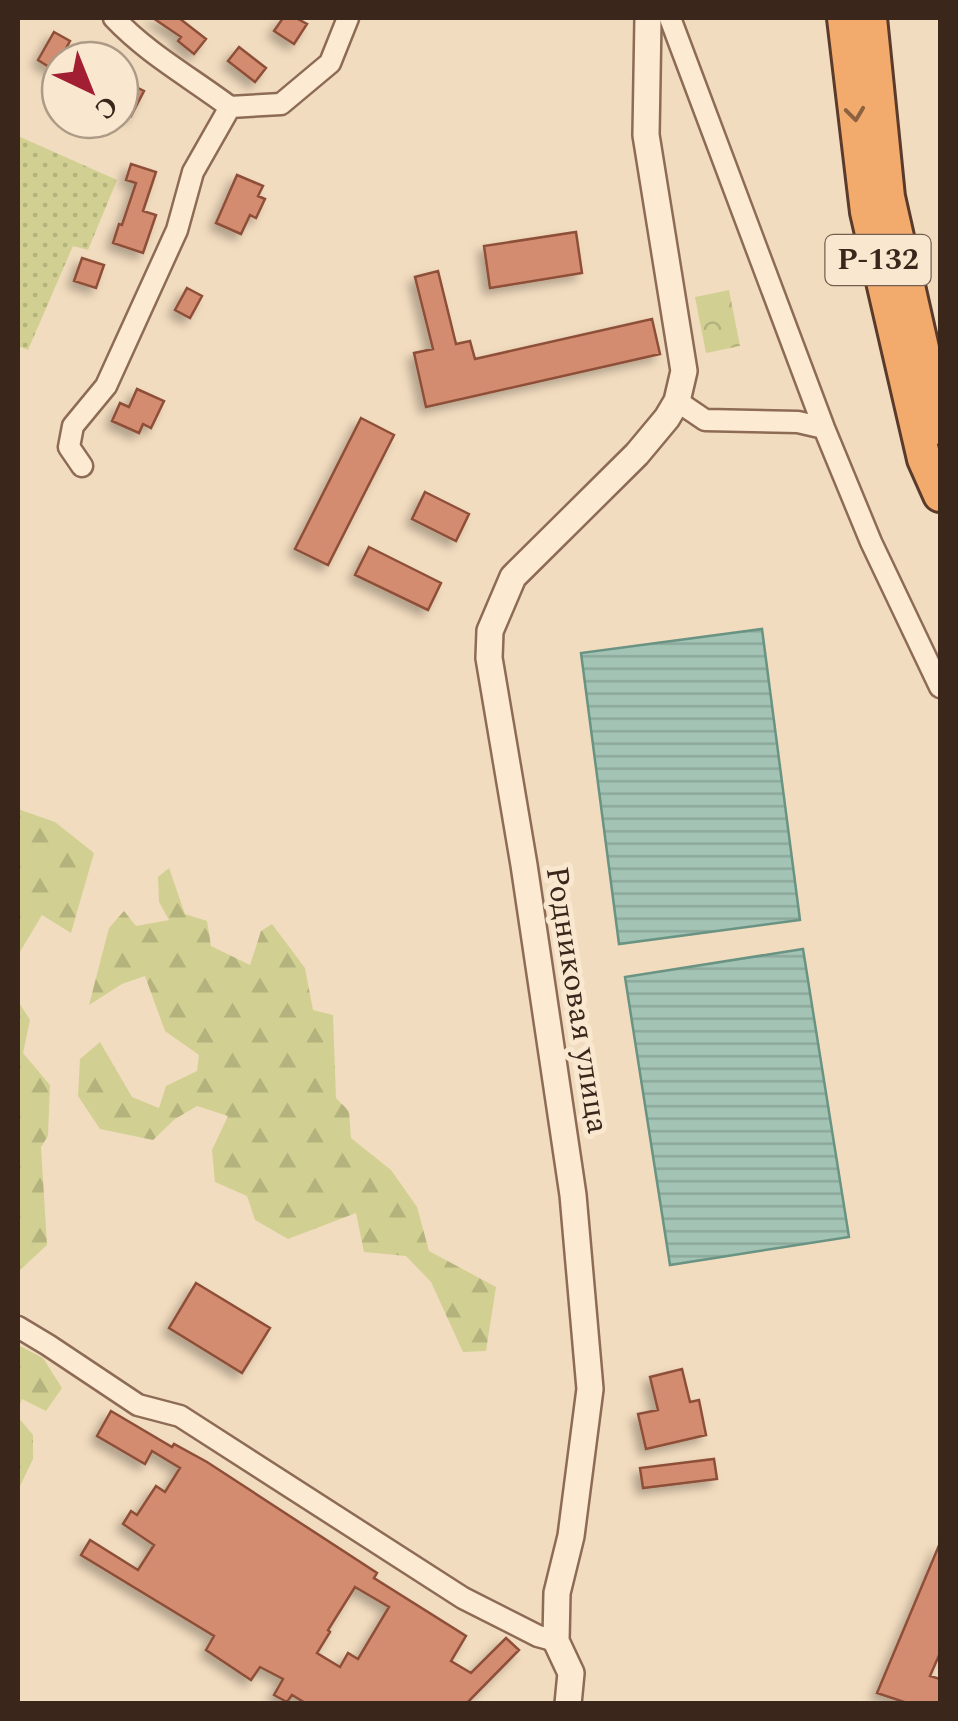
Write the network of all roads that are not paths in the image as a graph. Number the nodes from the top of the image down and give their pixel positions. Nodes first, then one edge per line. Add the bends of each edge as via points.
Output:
1 (114, 18) edge
2 (348, 18) edge
3 (648, 18) edge
4 (670, 18) edge
5 (844, 18) edge
6 (870, 18) edge
7 (230, 107) junction
8 (676, 401) junction
9 (824, 428) junction
10 (940, 428) edge
11 (82, 466) dead end
12 (940, 496) edge
13 (940, 687) edge
14 (18, 1327) edge
15 (556, 1641) junction
16 (568, 1704) edge

1 - 7 street
2 - 7 street via 330,63 281,104
3 - 8 street, Родниковая улица via 646,135 684,371
4 - 9 street
5 -> 12 highway, Р-132 via 867,212 924,459
6 - 10 highway, Р-132 via 888,197
7 - 11 street via 192,172 177,230 106,386 73,426 69,447
8 - 9 street via 705,420
8 - 15 street, Родниковая улица via 637,454 513,577 490,632 573,1195 590,1389 557,1593
9 - 13 street
14 - 15 street via 138,1405 180,1416 463,1598
15 - 16 street, Родниковая улица via 571,1673

